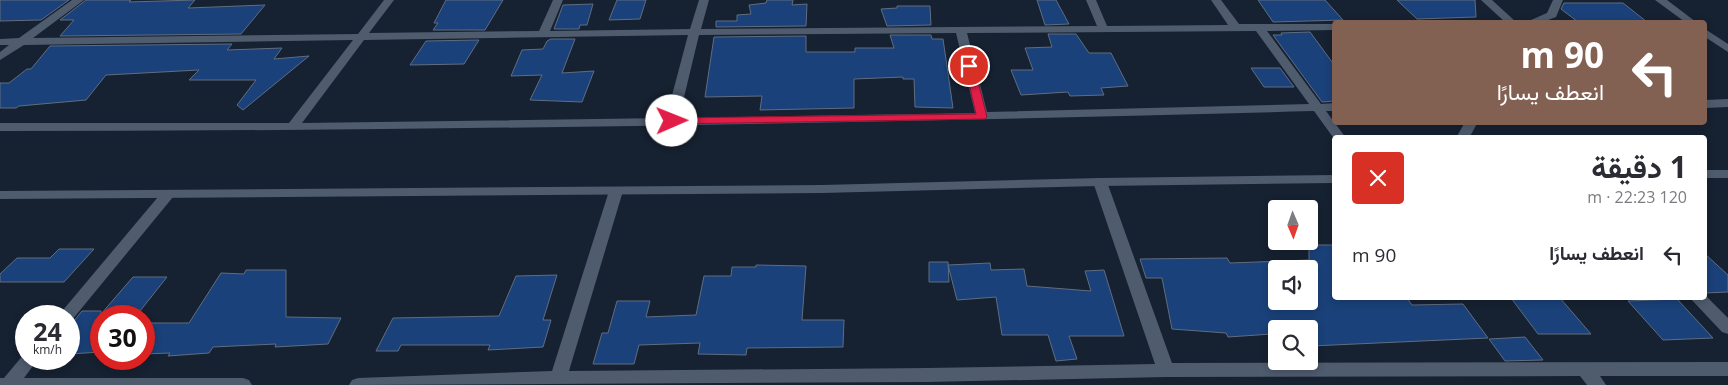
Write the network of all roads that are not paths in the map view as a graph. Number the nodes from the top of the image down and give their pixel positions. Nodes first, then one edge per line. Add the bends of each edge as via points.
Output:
1 (79, 0) edge
2 (389, 0) edge
3 (558, 0) edge
4 (704, 0) edge
5 (1091, 0) edge
6 (1216, 0) edge
7 (1486, 0) edge
8 (1558, 0) edge
9 (1660, 0) edge
10 (1509, 20) edge
11 (1540, 20) edge
12 (1688, 20) edge
13 (1332, 27) edge
14 (1236, 28) junction
15 (1259, 28) junction
16 (1104, 30) junction
17 (961, 31) junction
18 (695, 32) junction
19 (1707, 33) edge
20 (543, 35) junction
21 (361, 37) junction
22 (0, 42) edge
23 (22, 42) junction
24 (1728, 49) edge
25 (0, 57) edge
26 (1728, 103) edge
27 (1707, 104) edge
28 (1332, 107) edge
29 (1319, 108) junction
30 (982, 117) junction
31 (672, 121) junction
32 (0, 127) edge
33 (293, 127) junction
34 (1338, 135) edge
35 (1707, 174) edge
36 (1728, 174) edge
37 (1332, 179) edge
38 (1100, 182) junction
39 (616, 191) junction
40 (168, 194) junction
41 (0, 195) edge
42 (1700, 300) edge
43 (75, 305) edge
44 (1728, 328) edge
45 (20, 370) edge
46 (1166, 370) junction
47 (1728, 370) edge
48 (1586, 371) junction
49 (558, 378) junction
50 (927, 380) edge
51 (8, 384) edge
52 (0, 385) edge
53 (243, 385) edge
54 (358, 385) edge
55 (1597, 385) edge

1 - 23 street
2 - 21 street
3 - 20 street
4 - 18 street
5 - 16 street
6 - 14 street
7 - 10 street
8 - 11 street via 1552,15
9 - 12 street
13 - 15 street
14 - 15 street
14 - 16 street
15 - 29 street
16 - 17 street
17 - 18 street
17 - 30 street
18 - 20 street
18 - 31 street
19 - 24 street
20 - 21 street
21 - 23 street
21 - 33 street
22 - 23 street
23 - 25 street
26 - 27 street
28 - 29 street
29 - 30 street
29 - 34 street
30 - 31 street
31 - 33 street
32 - 33 street
35 - 36 street
37 - 38 street
38 - 39 street via 822,190
38 - 46 street
39 - 40 street
39 - 49 street
40 - 41 street
40 - 43 street
42 - 44 street
45 - 51 street
46 - 48 street
46 - 50 street
47 - 48 street
48 - 55 street
49 - 50 street
49 - 54 street
51 - 52 street
51 - 53 street

